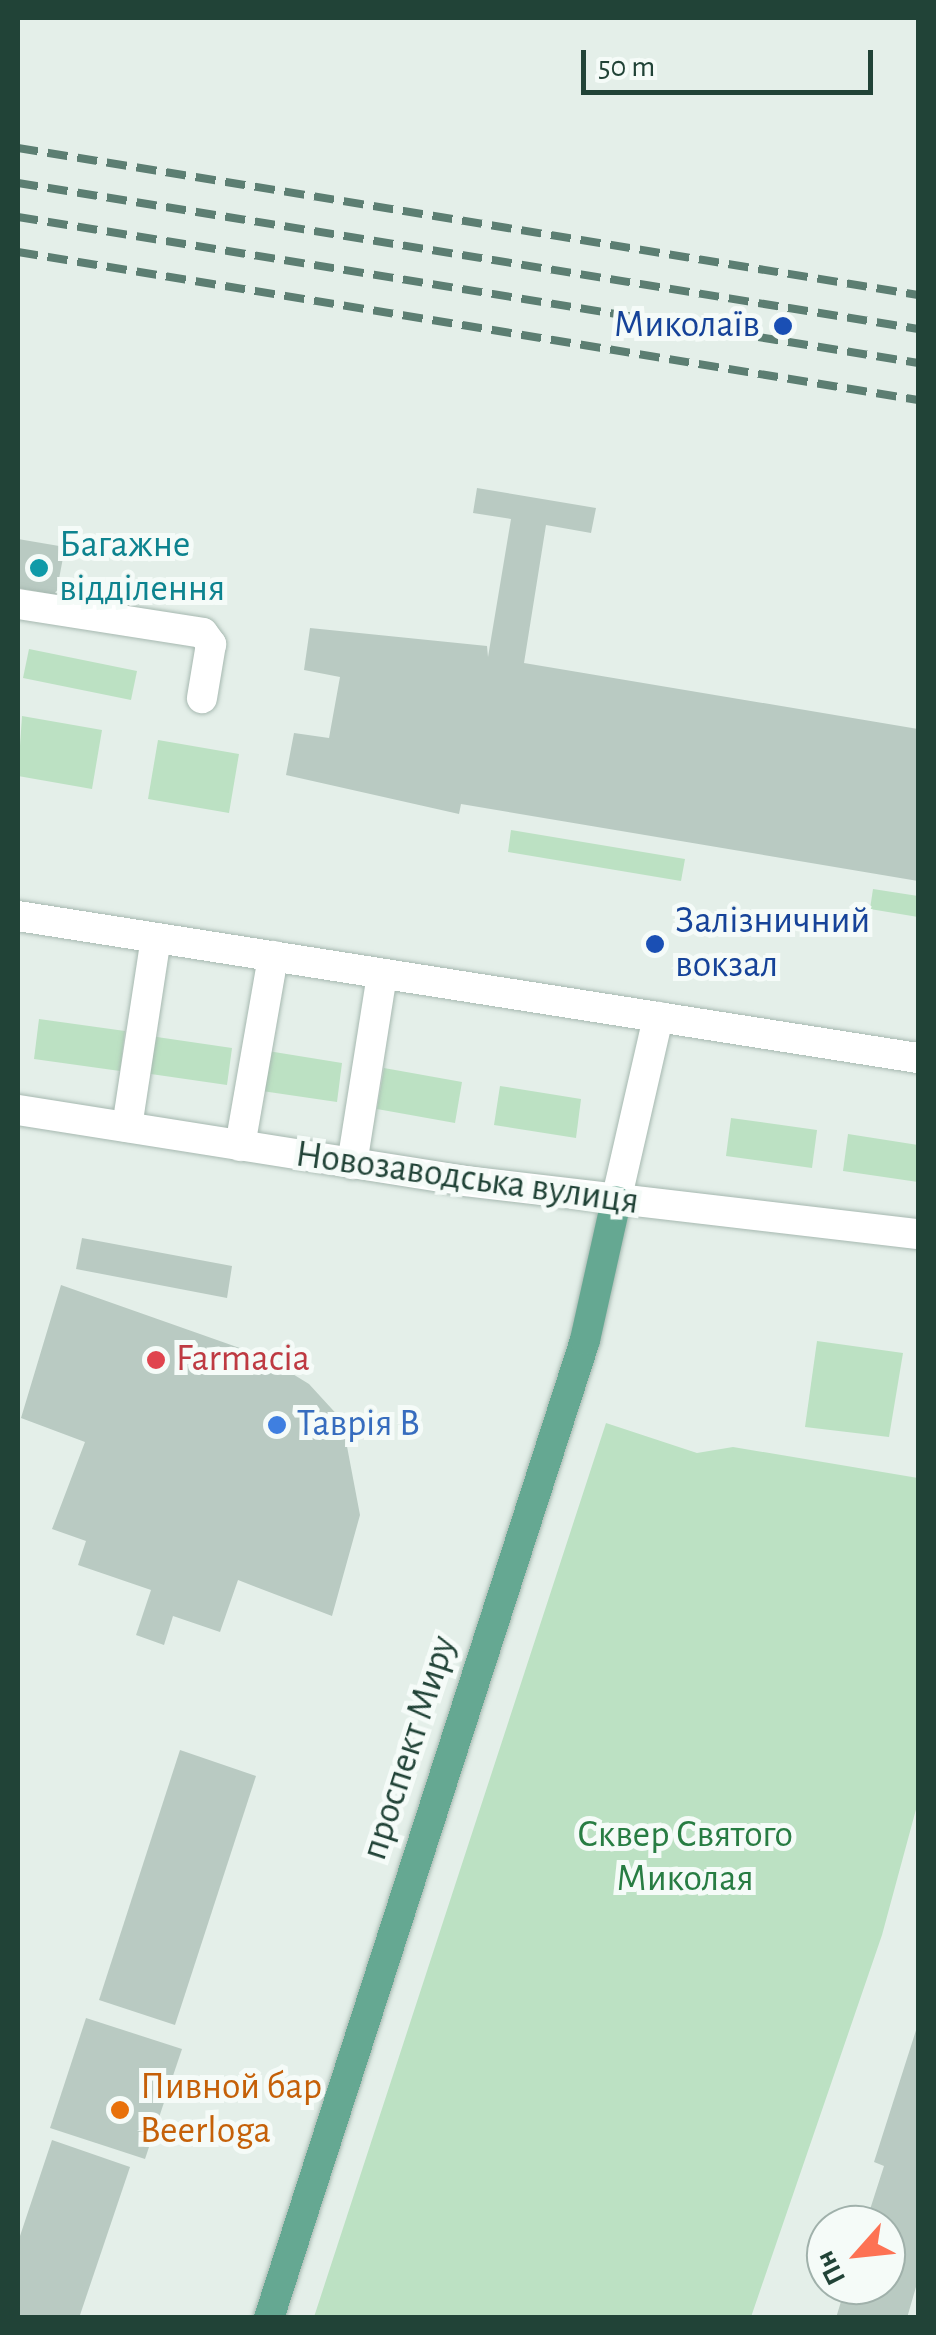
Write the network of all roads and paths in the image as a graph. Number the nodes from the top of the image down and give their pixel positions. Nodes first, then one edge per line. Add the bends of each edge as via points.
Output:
1 (18, 604) edge
2 (202, 698) dead end
3 (18, 916) edge
4 (156, 938) junction
5 (273, 956) junction
6 (382, 974) junction
7 (658, 1017) junction
8 (918, 1058) edge
9 (18, 1110) edge
10 (127, 1127) junction
11 (240, 1146) junction
12 (352, 1164) junction
13 (616, 1200) junction
14 (918, 1234) edge
15 (270, 2318) edge

1 - 2 street via 203,633 211,644
3 - 4 street
4 - 5 street
4 - 10 street
5 - 6 street
5 - 11 street
6 - 7 street
6 - 12 street
7 - 8 street
7 - 13 street
9 - 10 street, Новозаводська вулиця
10 - 11 street, Новозаводська вулиця
11 - 12 street, Новозаводська вулиця
12 - 13 street, Новозаводська вулиця
13 - 14 street, Новозаводська вулиця
13 - 15 main road, проспект Миру via 585,1340

